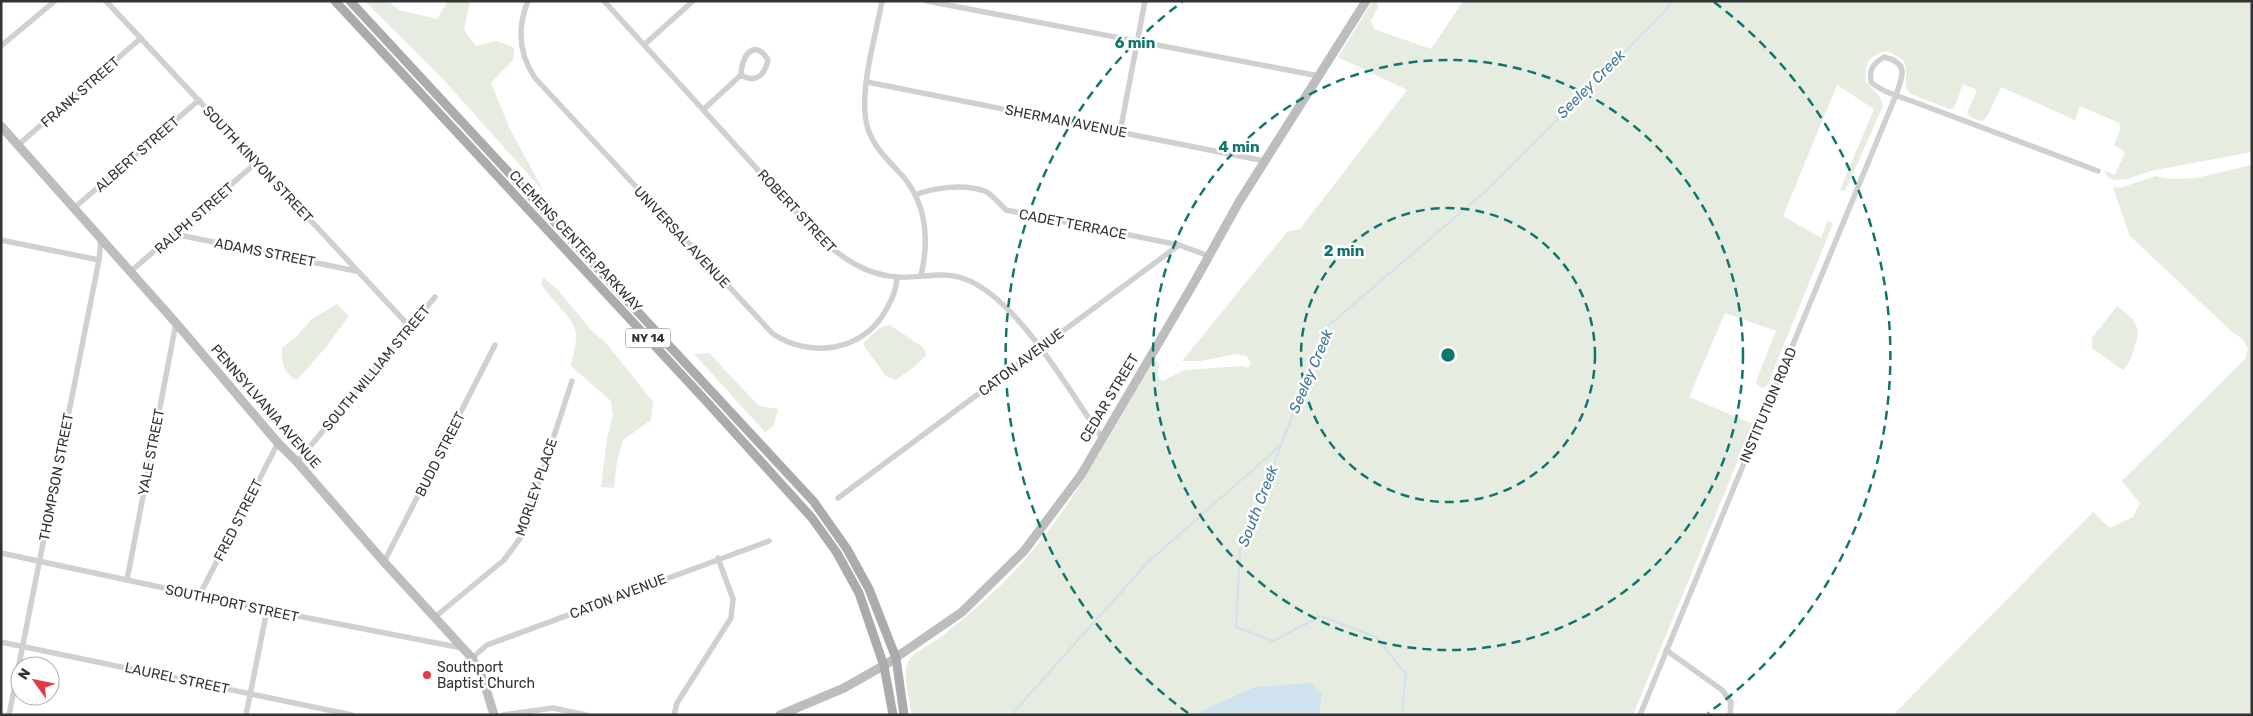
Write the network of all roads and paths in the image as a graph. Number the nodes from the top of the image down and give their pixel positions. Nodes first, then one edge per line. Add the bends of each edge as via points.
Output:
1 (55, 1) edge
2 (106, 1) edge
3 (335, 1) edge
4 (350, 1) edge
5 (528, 1) edge
6 (604, 1) edge
7 (694, 1) edge
8 (882, 1) edge
9 (927, 1) edge
10 (1145, 1) edge
11 (1366, 1) edge
12 (141, 38) junction
13 (1137, 42) junction
14 (645, 44) junction
15 (1, 46) edge
16 (740, 75) junction
17 (1319, 76) junction
18 (867, 82) junction
19 (1896, 95) junction
20 (199, 100) junction
21 (704, 109) junction
22 (1, 126) edge
23 (1120, 132) junction
24 (18, 146) junction
25 (1265, 161) junction
26 (257, 162) junction
27 (2098, 171) dead end
28 (915, 195) junction
29 (74, 208) junction
30 (174, 234) junction
31 (101, 239) junction
32 (1, 240) edge
33 (1179, 245) junction
34 (1209, 256) junction
35 (99, 260) junction
36 (356, 271) junction
37 (130, 272) junction
38 (921, 275) junction
39 (897, 277) junction
40 (435, 297) dead end
41 (176, 324) junction
42 (410, 327) junction
43 (495, 345) dead end
44 (1039, 348) junction
45 (572, 381) dead end
46 (1102, 438) junction
47 (278, 443) junction
48 (297, 462) junction
49 (838, 498) dead end
50 (769, 541) dead end
51 (1, 553) edge
52 (718, 558) junction
53 (40, 561) junction
54 (384, 562) junction
55 (127, 580) junction
56 (199, 596) junction
57 (267, 610) junction
58 (435, 617) junction
59 (1, 642) edge
60 (23, 646) junction
61 (463, 648) junction
62 (1666, 650) junction
63 (472, 658) junction
64 (889, 663) junction
65 (250, 694) junction
66 (9, 715) edge
67 (246, 715) edge
68 (352, 715) edge
69 (494, 715) edge
70 (503, 715) edge
71 (586, 715) edge
72 (674, 715) edge
73 (780, 715) edge
74 (893, 715) edge
75 (904, 715) edge
76 (1640, 715) edge
77 (1730, 715) edge

1 - 15 street
2 - 12 street, SOUTH KINYON STREET
3 - 64 main road, CLEMENS CENTER PARKWAY / NY 14 via 798,501 849,572
4 - 64 main road, CLEMENS CENTER PARKWAY / NY 14 via 814,502 862,575 878,610
5 - 39 street, UNIVERSAL AVENUE via 520,28 520,43 535,78 773,334 796,345 812,348 837,348 852,342 867,333 884,315 897,285
6 - 14 street, ROBERT STREET
7 - 14 street
8 - 18 street
9 - 13 street
10 - 13 street
11 - 17 main road, CEDAR STREET
12 - 20 street, SOUTH KINYON STREET
12 - 24 street, FRANK STREET
13 - 17 street
13 - 23 street
14 - 21 street, ROBERT STREET
16 - 16 street via 746,54 753,50 765,55 768,60 766,69 759,77 752,79
16 - 21 street
17 - 25 main road, CEDAR STREET
18 - 23 street, SHERMAN AVENUE
18 - 28 street via 864,101 871,137
19 - 19 street, INSTITUTION ROAD via 1903,74 1900,64 1884,57 1874,63 1870,72 1871,82 1877,88
19 - 27 street, INSTITUTION ROAD
19 - 62 street, INSTITUTION ROAD
20 - 26 street, SOUTH KINYON STREET
20 - 29 street, ALBERT STREET
21 - 39 street, ROBERT STREET via 839,255 855,266
22 - 24 main road, PENNSYLVANIA AVENUE
23 - 25 street, SHERMAN AVENUE
24 - 29 main road, PENNSYLVANIA AVENUE
25 - 34 main road, CEDAR STREET
26 - 30 street, RALPH STREET
26 - 36 street, SOUTH KINYON STREET
28 - 33 street, CADET TERRACE via 932,188 987,192 1006,210
28 - 38 street via 926,232
29 - 31 main road, PENNSYLVANIA AVENUE
30 - 36 street, ADAMS STREET
30 - 37 street, RALPH STREET
31 - 35 street, THOMPSON STREET
31 - 37 main road, PENNSYLVANIA AVENUE
32 - 35 street
33 - 34 street
33 - 44 street, CATON AVENUE
34 - 46 main road, CEDAR STREET
35 - 53 street, THOMPSON STREET
36 - 42 street, SOUTH KINYON STREET
37 - 41 main road, PENNSYLVANIA AVENUE
38 - 39 street, ROBERT STREET
38 - 44 street, ROBERT STREET via 964,278 993,294
40 - 42 street, SOUTH WILLIAM STREET
41 - 47 main road, PENNSYLVANIA AVENUE
41 - 55 street, YALE STREET
42 - 48 street, SOUTH WILLIAM STREET
43 - 54 street, BUDD STREET
44 - 46 street, ROBERT STREET
44 - 49 street, CATON AVENUE
45 - 58 street, MORLEY PLACE via 521,537 504,560
46 - 64 main road, CEDAR STREET via 1081,474 1024,551 962,612
47 - 48 main road, PENNSYLVANIA AVENUE
47 - 56 street, FRED STREET
48 - 54 main road, PENNSYLVANIA AVENUE
50 - 52 street, CATON AVENUE
51 - 53 street, SOUTHPORT STREET
52 - 63 street, CATON AVENUE via 487,646
52 - 72 street via 734,599 731,618 676,703
53 - 55 street, SOUTHPORT STREET
53 - 60 street, THOMPSON STREET
54 - 58 main road, PENNSYLVANIA AVENUE
55 - 56 street, SOUTHPORT STREET
56 - 57 street, SOUTHPORT STREET
57 - 61 street, SOUTHPORT STREET
57 - 65 street
58 - 61 main road, PENNSYLVANIA AVENUE
59 - 60 street, LAUREL STREET
60 - 65 street, LAUREL STREET
60 - 66 street, THOMPSON STREET
61 - 63 main road, PENNSYLVANIA AVENUE
62 - 76 street, INSTITUTION ROAD
62 - 77 street via 1722,690 1731,702
63 - 69 main road, PENNSYLVANIA AVENUE via 484,682
64 - 73 main road, CEDAR STREET via 844,688
64 - 74 main road, CLEMENS CENTER PARKWAY / NY 14
64 - 75 main road, CLEMENS CENTER PARKWAY / NY 14
65 - 67 street
65 - 68 street, LAUREL STREET
70 - 71 street via 553,708

